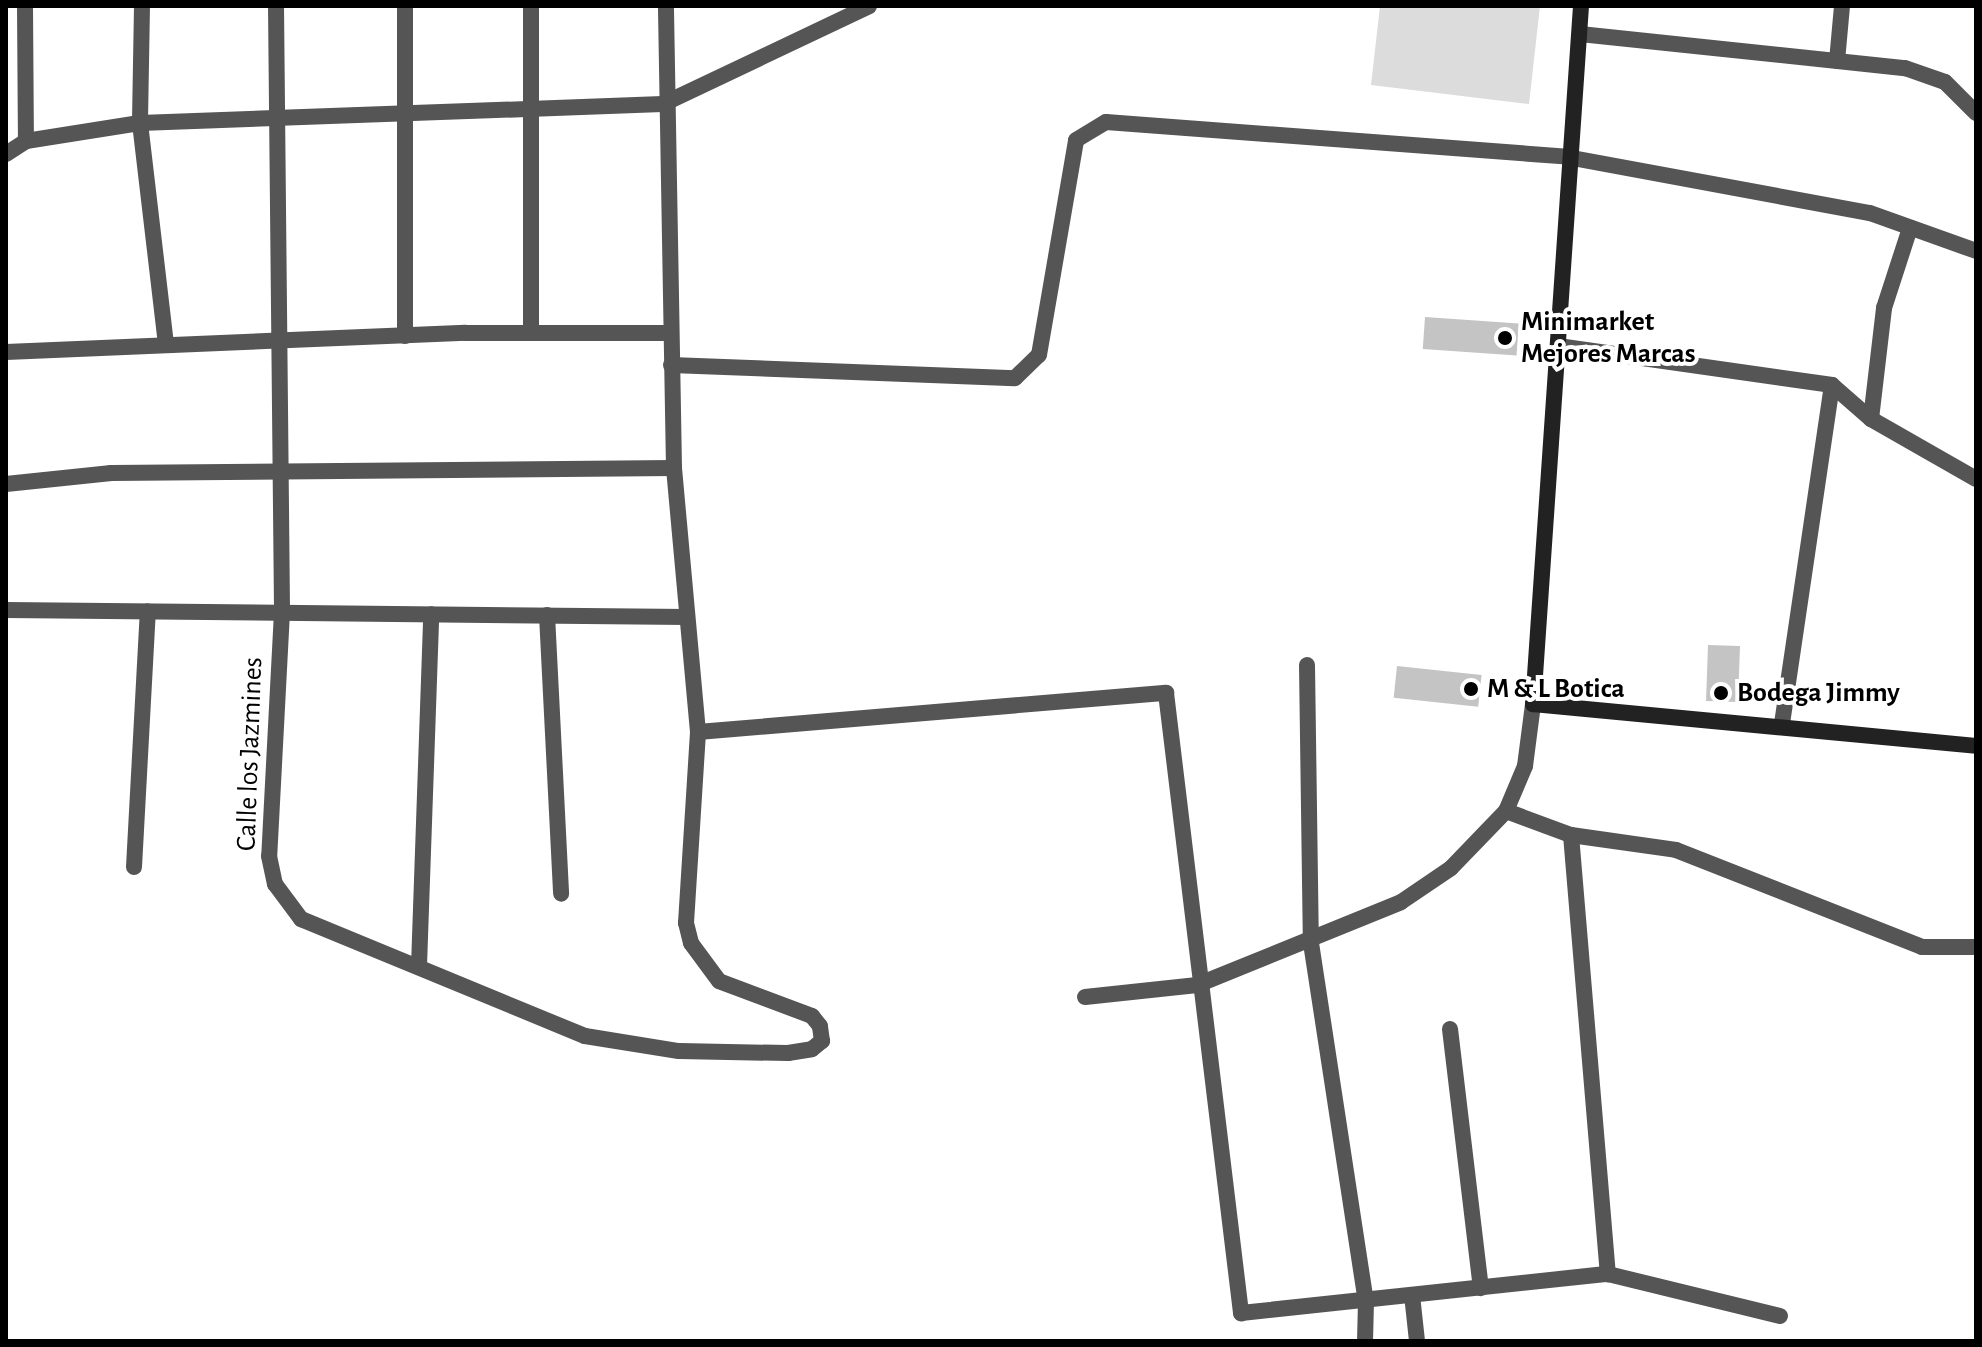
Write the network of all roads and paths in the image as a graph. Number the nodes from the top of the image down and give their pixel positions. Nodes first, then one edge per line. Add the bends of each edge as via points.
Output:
1 (25, 6) edge
2 (142, 6) edge
3 (276, 6) edge
4 (405, 6) edge
5 (531, 6) edge
6 (666, 6) edge
7 (869, 6) edge
8 (1581, 6) edge
9 (1842, 6) edge
10 (1580, 34) junction
11 (1837, 61) junction
12 (663, 104) junction
13 (1976, 113) edge
14 (531, 114) junction
15 (276, 119) junction
16 (406, 119) junction
17 (140, 123) junction
18 (26, 141) junction
19 (6, 154) edge
20 (1567, 157) junction
21 (1910, 228) junction
22 (1976, 251) edge
23 (531, 333) junction
24 (670, 333) junction
25 (405, 336) junction
26 (277, 340) junction
27 (166, 343) junction
28 (1558, 346) junction
29 (6, 352) edge
30 (671, 365) junction
31 (1832, 385) junction
32 (1871, 419) junction
33 (674, 468) junction
34 (278, 472) junction
35 (1976, 479) edge
36 (6, 484) edge
37 (6, 610) edge
38 (148, 611) junction
39 (282, 612) junction
40 (431, 614) junction
41 (547, 615) junction
42 (687, 617) junction
43 (1307, 665) dead end
44 (1533, 704) junction
45 (1782, 723) junction
46 (698, 732) junction
47 (1976, 746) edge
48 (1506, 811) junction
49 (1571, 835) junction
50 (134, 867) dead end
51 (561, 894) dead end
52 (1311, 943) junction
53 (1976, 947) edge
54 (419, 966) junction
55 (1197, 985) junction
56 (1085, 997) dead end
57 (1450, 1029) dead end
58 (1608, 1274) junction
59 (1481, 1288) junction
60 (1412, 1295) junction
61 (1366, 1301) junction
62 (1780, 1316) dead end
63 (1365, 1341) edge
64 (1417, 1341) edge

1 - 18 street
2 - 17 street
3 - 15 street, Calle los Jazmines
4 - 16 street
5 - 14 street
6 - 12 street
7 - 12 street
8 - 10 street
9 - 11 street
10 - 11 street
10 - 20 street
11 - 13 street via 1905,68 1945,82
12 - 14 street
12 - 24 street
14 - 16 street
14 - 23 street
15 - 16 street
15 - 17 street
15 - 26 street, Calle los Jazmines
16 - 25 street
17 - 18 street
17 - 27 street
18 - 19 street
20 - 21 street via 1870,213
20 - 28 street
20 - 30 street via 1106,122 1076,140 1039,355 1015,378
21 - 22 street
21 - 32 street via 1884,308
23 - 24 street
23 - 25 street
24 - 30 street
25 - 26 street
26 - 27 street
26 - 34 street, Calle los Jazmines
27 - 29 street
28 - 31 street
28 - 44 street
30 - 33 street
31 - 32 street
31 - 45 street
32 - 35 street
33 - 34 street
33 - 42 street
34 - 36 street via 111,473
34 - 39 street, Calle los Jazmines
37 - 38 street
38 - 39 street
38 - 50 street
39 - 40 street
39 - 54 street, Calle los Jazmines via 269,856 275,884 301,919
40 - 41 street
40 - 54 street
41 - 42 street
41 - 51 street
42 - 46 street
43 - 52 street
44 - 45 street
44 - 48 street via 1525,766
45 - 47 street
46 - 54 street, Calle los Jazmines via 686,923 691,943 719,981 812,1016 822,1033 812,1049 679,1051 585,1036
46 - 55 street via 1166,693
48 - 49 street
48 - 52 street via 1451,868 1401,902
49 - 53 street via 1676,850 1922,947
49 - 58 street
52 - 55 street
52 - 61 street
55 - 56 street
55 - 61 street via 1241,1313
57 - 59 street
58 - 59 street
58 - 62 street
59 - 60 street
60 - 61 street
60 - 64 street
61 - 63 street

